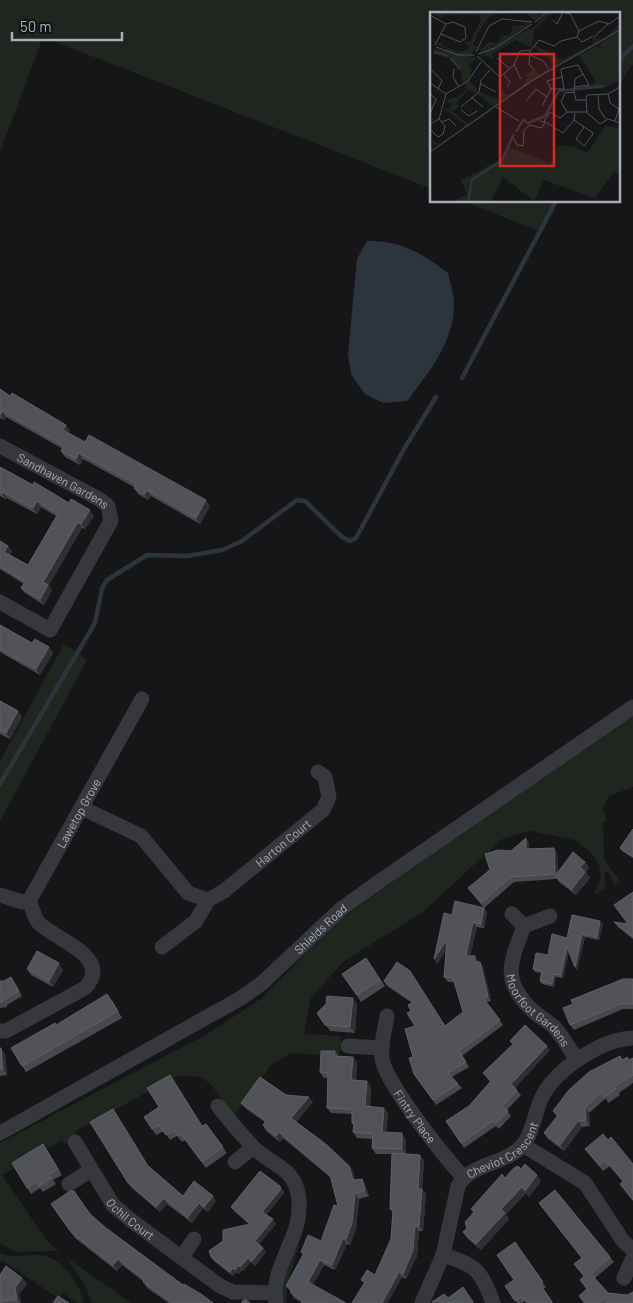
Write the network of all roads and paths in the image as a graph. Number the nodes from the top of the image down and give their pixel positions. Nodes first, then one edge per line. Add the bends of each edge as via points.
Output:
1 (0, 446) edge
2 (0, 602) edge
3 (142, 698) dead end
4 (633, 707) edge
5 (318, 772) dead end
6 (82, 808) junction
7 (0, 895) edge
8 (208, 900) junction
9 (29, 901) junction
10 (512, 914) dead end
11 (550, 916) dead end
12 (524, 926) junction
13 (162, 947) dead end
14 (387, 1016) dead end
15 (0, 1032) edge
16 (633, 1038) edge
17 (348, 1046) dead end
18 (382, 1048) junction
19 (577, 1060) junction
20 (218, 1106) dead end
21 (0, 1133) edge
22 (75, 1142) dead end
23 (523, 1144) junction
24 (253, 1147) junction
25 (235, 1162) dead end
26 (91, 1170) junction
27 (463, 1178) junction
28 (69, 1184) dead end
29 (194, 1239) dead end
30 (633, 1250) edge
31 (443, 1255) junction
32 (182, 1257) junction
33 (633, 1258) edge
34 (624, 1278) dead end
35 (275, 1298) edge
36 (422, 1303) edge
37 (493, 1303) edge

1 - 2 street, Sandhaven Gardens via 99,499 108,506 111,521 50,630
3 - 6 street, Lawetop Grove
4 - 21 street, Shields Road via 342,909 261,984 241,998
5 - 8 street, Harton Court via 324,777 329,798 323,810
6 - 8 street via 141,836 188,893
6 - 9 street, Lawetop Grove
7 - 9 street
8 - 13 street, Harton Court via 196,921
9 - 15 street via 37,922 84,953 91,962 93,973 85,988
10 - 12 street
11 - 12 street
12 - 19 street, Moorfoot Gardens via 512,958 511,980 533,1011 555,1028
14 - 18 street, Fintry Place
16 - 19 street, Cheviot Crescent via 612,1043
17 - 18 street
18 - 27 street, Fintry Place via 382,1059 390,1078 437,1147
19 - 23 street, Cheviot Crescent via 548,1087
20 - 24 street
22 - 26 street, Ochil Court
23 - 27 street, Cheviot Crescent via 514,1153
23 - 30 street via 586,1183 623,1241
24 - 25 street
24 - 35 street via 286,1171 300,1204 297,1229 277,1276
26 - 28 street
26 - 32 street, Ochil Court via 114,1205
27 - 31 street, Cheviot Crescent via 458,1186
29 - 32 street
31 - 36 street, Cheviot Crescent
31 - 37 street via 473,1266 483,1279
32 - 35 street, Ochil Court via 233,1292
33 - 34 street

